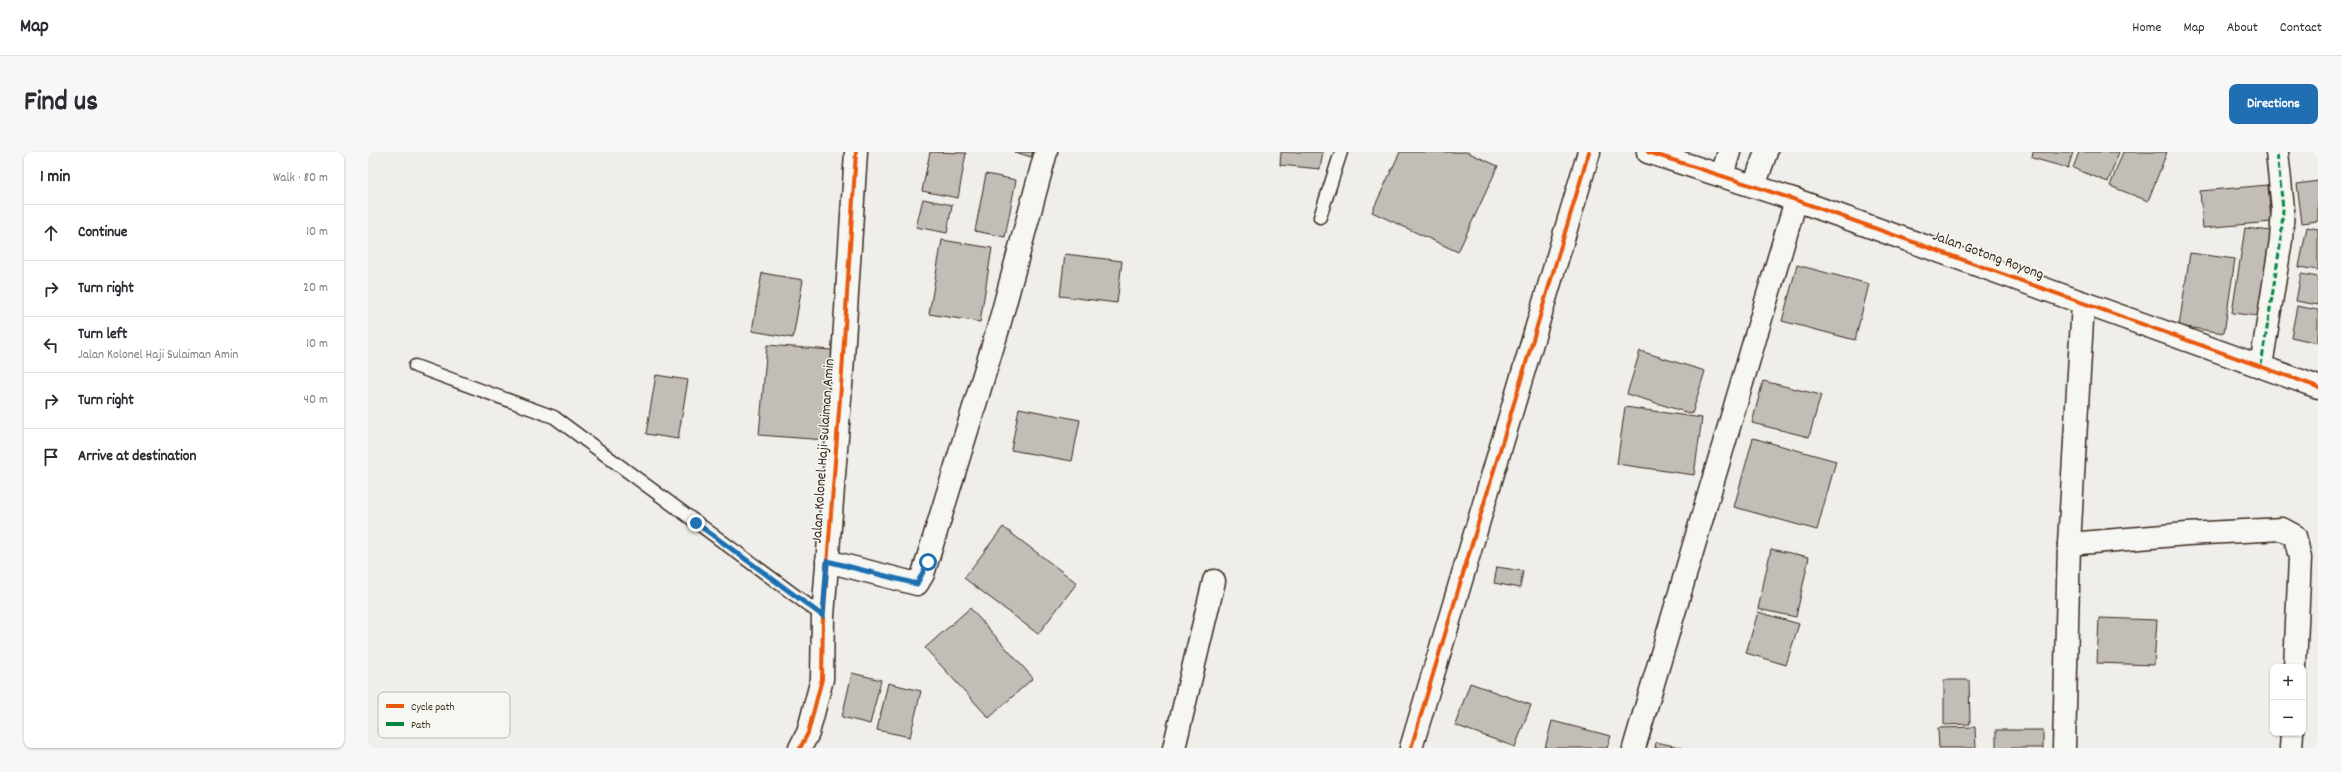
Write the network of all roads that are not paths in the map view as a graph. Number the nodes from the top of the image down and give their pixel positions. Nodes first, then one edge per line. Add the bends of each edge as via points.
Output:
1 (856, 152) edge
2 (1046, 152) edge
3 (1341, 152) edge
4 (1589, 152) edge
5 (1648, 152) edge
6 (1729, 152) edge
7 (1766, 152) edge
8 (2277, 152) edge
9 (1722, 175) junction
10 (1754, 186) junction
11 (1796, 200) junction
12 (1320, 216) dead end
13 (2084, 304) junction
14 (415, 366) dead end
15 (2261, 366) junction
16 (2318, 387) edge
17 (2069, 544) junction
18 (827, 561) junction
19 (1214, 582) dead end
20 (823, 616) junction
21 (2295, 664) edge
22 (2292, 736) edge
23 (800, 748) edge
24 (1174, 748) edge
25 (1411, 748) edge
26 (1634, 748) edge
27 (2064, 748) edge
28 (2291, 748) edge

1 - 18 street, Jalan Kolonel Haji Sulaiman Amin
2 - 18 street via 998,329 923,574 917,584
3 - 12 lane
4 - 25 street
5 - 9 street, Jalan Gotong Royong
6 - 9 street
7 - 10 street
8 - 15 street via 2283,209 2281,240
9 - 10 street, Jalan Gotong Royong
10 - 11 street, Jalan Gotong Royong
11 - 13 street, Jalan Gotong Royong
11 - 26 street
13 - 15 street, Jalan Gotong Royong
13 - 17 street
14 - 20 lane via 554,417
15 - 16 street, Jalan Gotong Royong
17 - 21 street via 2186,534 2282,529 2288,532 2295,536 2300,558
17 - 27 street
18 - 20 street, Jalan Kolonel Haji Sulaiman Amin
19 - 24 street
20 - 23 street, Jalan Kolonel Haji Sulaiman Amin via 822,679 808,733
22 - 28 street

